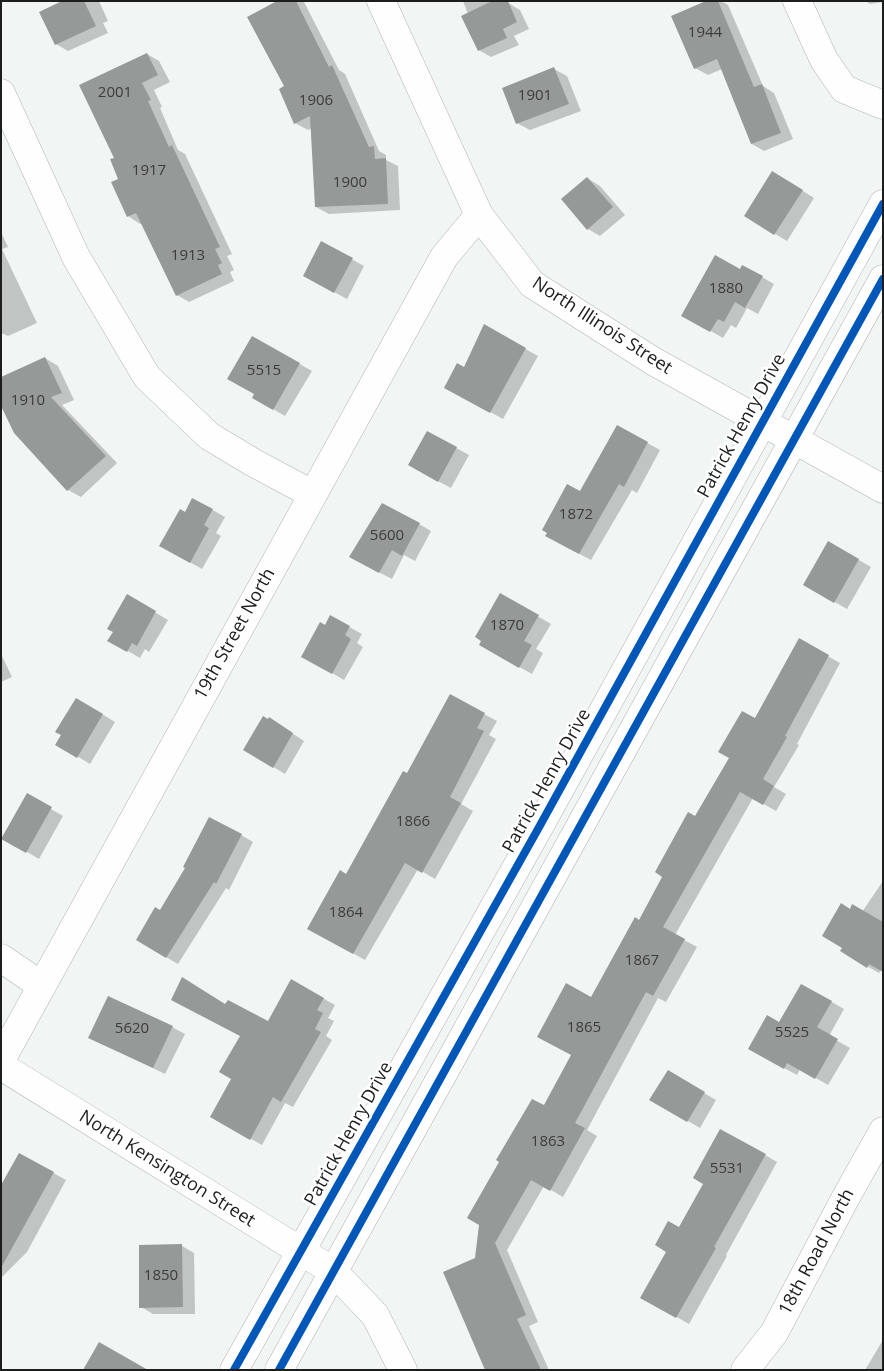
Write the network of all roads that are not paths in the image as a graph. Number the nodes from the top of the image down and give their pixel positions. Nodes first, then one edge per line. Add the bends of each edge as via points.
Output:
1 (381, 1) edge
2 (797, 1) edge
3 (1, 93) edge
4 (883, 105) edge
5 (883, 204) edge
6 (479, 215) junction
7 (883, 279) edge
8 (762, 422) junction
9 (793, 440) junction
10 (883, 489) edge
11 (312, 494) junction
12 (538, 829) junction
13 (569, 848) junction
14 (1, 958) edge
15 (42, 986) junction
16 (1, 1060) edge
17 (1, 1066) edge
18 (883, 1131) edge
19 (300, 1250) junction
20 (333, 1271) junction
21 (234, 1370) edge
22 (278, 1370) edge
23 (403, 1370) edge
24 (745, 1370) edge

1 - 6 street, North Illinois Street
2 - 4 street via 824,60 844,89
3 - 11 street via 76,257 147,378 210,436
5 - 8 street, Patrick Henry Drive
6 - 8 street, North Illinois Street via 532,284 653,361
6 - 11 street, 19th Street North via 444,257
7 - 9 street
8 - 9 street, North Illinois Street
8 - 12 street, Patrick Henry Drive
9 - 10 street, North Illinois Street
9 - 13 street
11 - 15 street, 19th Street North
12 - 13 street
12 - 19 street, Patrick Henry Drive
13 - 20 street
14 - 15 street
15 - 16 street, 19th Street North
17 - 19 street, North Kensington Street
18 - 24 street, 18th Road North via 774,1333
19 - 20 street, North Kensington Street
19 - 21 street, Patrick Henry Drive
20 - 22 street
20 - 23 street, North Kensington Street via 375,1315

